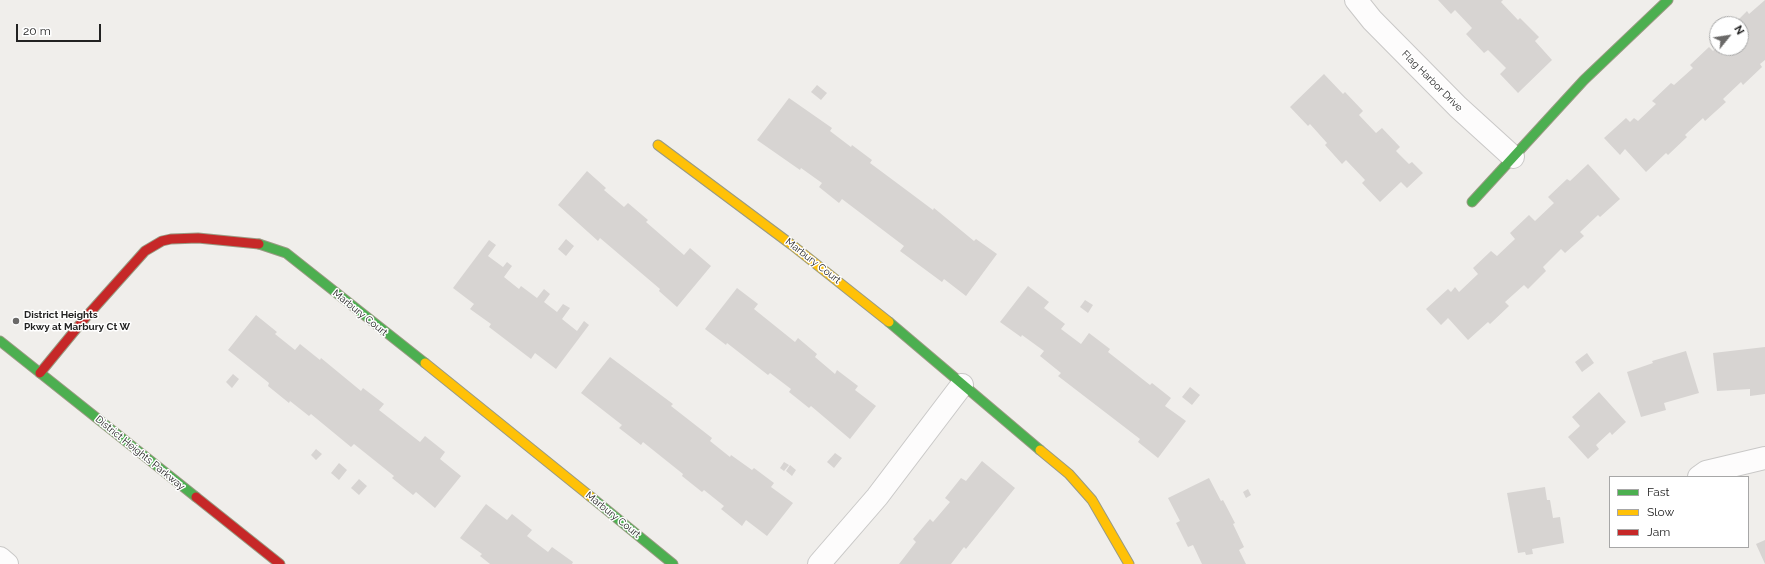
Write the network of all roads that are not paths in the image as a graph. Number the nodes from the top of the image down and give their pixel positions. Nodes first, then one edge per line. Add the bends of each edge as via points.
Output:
1 (1356, 0) edge
2 (1668, 0) edge
3 (658, 145) dead end
4 (1513, 156) junction
5 (1472, 202) dead end
6 (0, 342) edge
7 (40, 373) junction
8 (962, 385) junction
9 (1765, 458) edge
10 (1700, 476) edge
11 (0, 558) edge
12 (8, 564) edge
13 (280, 564) edge
14 (673, 564) edge
15 (819, 564) edge
16 (1129, 564) edge

1 - 4 street, Flag Harbor Drive via 1372,20 1458,107
2 - 4 street via 1584,80
3 - 8 street, Marbury Court via 867,303
4 - 5 street
6 - 7 street, District Heights Parkway
7 - 13 street, District Heights Parkway
7 - 14 street, Marbury Court via 145,251 162,241 172,239 198,238 256,243 286,253
8 - 15 street via 877,496
8 - 16 street, Marbury Court via 1069,474 1092,500
9 - 10 street via 1706,472
11 - 12 street

